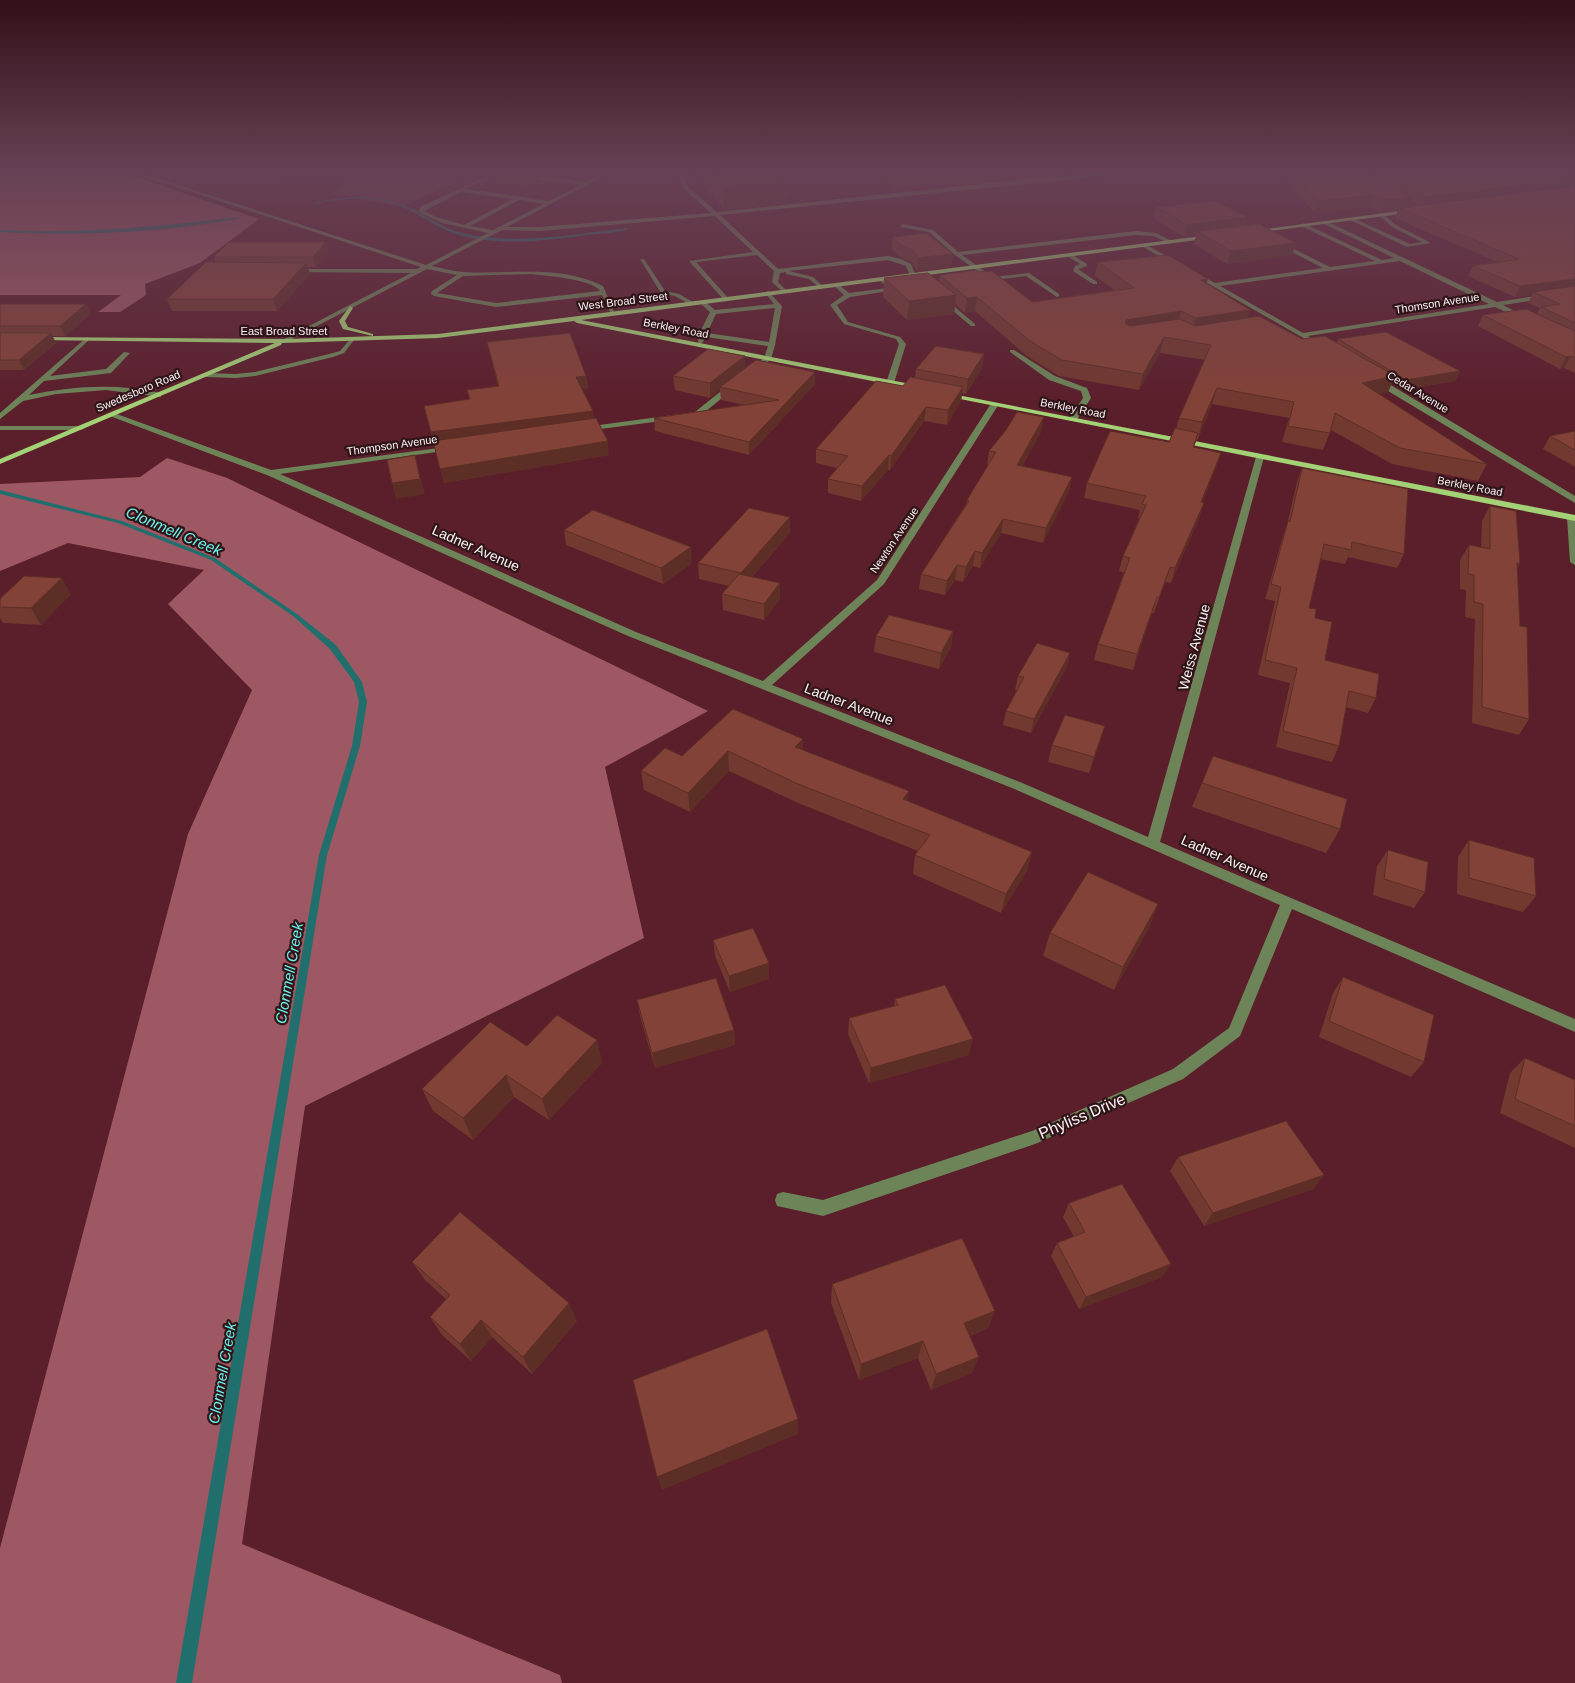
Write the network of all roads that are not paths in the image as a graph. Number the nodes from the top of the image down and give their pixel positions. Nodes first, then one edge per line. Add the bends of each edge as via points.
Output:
1 (370, 249) edge
2 (462, 249) edge
3 (754, 249) edge
4 (952, 249) edge
5 (1004, 249) edge
6 (1117, 249) edge
7 (1150, 249) edge
8 (1289, 249) edge
9 (1353, 249) edge
10 (1380, 249) edge
11 (1392, 249) edge
12 (1383, 250) junction
13 (759, 253) junction
14 (958, 254) junction
15 (1069, 255) junction
16 (1402, 258) junction
17 (642, 260) dead end
18 (1380, 261) junction
19 (1180, 265) edge
20 (427, 267) junction
21 (976, 267) junction
22 (1329, 269) junction
23 (284, 270) edge
24 (777, 270) junction
25 (1188, 270) edge
26 (419, 271) junction
27 (462, 274) junction
28 (912, 275) junction
29 (881, 279) junction
30 (992, 279) junction
31 (983, 280) edge
32 (1095, 283) dead end
33 (836, 285) junction
34 (1214, 285) junction
35 (821, 287) junction
36 (784, 291) junction
37 (1575, 292) edge
38 (603, 293) junction
39 (768, 293) junction
40 (848, 295) junction
41 (1056, 295) dead end
42 (726, 298) junction
43 (702, 302) junction
44 (691, 303) junction
45 (1494, 304) junction
46 (779, 306) junction
47 (350, 308) junction
48 (713, 312) junction
49 (612, 313) junction
50 (566, 318) junction
51 (1530, 321) edge
52 (1281, 323) junction
53 (1272, 324) edge
54 (973, 325) dead end
55 (702, 334) junction
56 (1302, 335) junction
57 (398, 338) junction
58 (29, 339) edge
59 (87, 339) junction
60 (351, 340) junction
61 (284, 341) junction
62 (699, 344) junction
63 (772, 345) junction
64 (1012, 351) dead end
65 (1328, 351) edge
66 (126, 353) dead end
67 (766, 359) junction
68 (206, 374) junction
69 (1370, 376) edge
70 (43, 379) junction
71 (890, 383) junction
72 (928, 390) edge
73 (938, 392) edge
74 (158, 395) junction
75 (20, 399) junction
76 (995, 404) junction
77 (111, 415) junction
78 (0, 417) edge
79 (1073, 419) junction
80 (0, 428) edge
81 (81, 428) junction
82 (581, 430) edge
83 (464, 446) edge
84 (1260, 457) junction
85 (0, 462) edge
86 (270, 473) junction
87 (1575, 500) edge
88 (1573, 518) edge
89 (1575, 562) edge
90 (763, 687) junction
91 (1153, 843) junction
92 (1288, 902) junction
93 (1575, 1026) edge
94 (784, 1200) dead end

1 - 20 street
2 - 20 street
3 - 13 street
4 - 14 street
5 - 14 street
6 - 15 main road, West Broad Street
7 - 19 street
8 - 22 street
9 - 18 street
10 - 12 street
11 - 12 street
12 - 16 street
13 - 24 street
13 - 42 street via 692,261
14 - 21 street
15 - 21 main road, West Broad Street
15 - 32 street via 1085,266 1075,270
16 - 18 street
16 - 45 street
17 - 44 street via 663,292
18 - 22 street
20 - 26 street
20 - 27 street
21 - 28 main road, West Broad Street
21 - 30 street
22 - 34 street
23 - 26 street
24 - 28 street via 888,258 908,265
24 - 35 street via 811,278
24 - 36 street via 774,282
25 - 34 street
26 - 47 street
27 - 38 street via 531,272 589,281 601,287
27 - 38 street via 434,294 496,305
28 - 29 main road, West Broad Street
28 - 54 street
29 - 33 main road, West Broad Street
29 - 40 street via 893,289
30 - 31 street
30 - 41 street via 1027,274
33 - 35 main road, West Broad Street
33 - 40 street
34 - 52 street
35 - 36 main road, West Broad Street
36 - 39 main road, West Broad Street
37 - 45 street, Thomson Avenue
38 - 49 street
39 - 42 main road, West Broad Street
39 - 46 street
40 - 71 street via 833,305 846,322 898,338 903,344
42 - 43 main road, West Broad Street
43 - 44 main road, West Broad Street
43 - 48 street
44 - 49 main road, West Broad Street
45 - 51 street
45 - 56 street, Thomson Avenue
46 - 48 street
46 - 63 street
47 - 57 main road via 342,321 345,328 362,334
47 - 61 street
48 - 55 street
49 - 50 main road, West Broad Street
50 - 57 main road, East Broad Street via 438,336
50 - 62 main road, Berkley Road
52 - 53 street
52 - 56 street
55 - 62 street
55 - 63 street
56 - 65 street
57 - 60 main road, East Broad Street
58 - 59 main road, East Broad Street
59 - 61 main road, East Broad Street
59 - 70 street
60 - 61 main road, East Broad Street
60 - 68 street via 342,352 331,356 254,374
61 - 68 main road, Swedesboro Road
62 - 67 main road, Berkley Road
63 - 67 street
64 - 79 street via 1052,378 1084,390 1088,398
66 - 70 street via 108,371
67 - 71 main road, Berkley Road
67 - 82 street via 697,414
68 - 74 main road, Swedesboro Road
69 - 87 street, Cedar Avenue
70 - 75 street
71 - 72 main road, Berkley Road
73 - 76 main road, Berkley Road
74 - 75 street via 130,388 100,387 63,390
74 - 77 main road, Swedesboro Road
75 - 78 street
76 - 79 main road, Berkley Road
76 - 90 street, Newton Avenue via 881,582
77 - 81 main road, Swedesboro Road
77 - 86 street, Ladner Avenue
79 - 84 main road, Berkley Road
80 - 81 street
81 - 85 main road, Swedesboro Road
83 - 86 street, Thompson Avenue
84 - 88 main road, Berkley Road
84 - 91 street, Weiss Avenue
86 - 90 street, Ladner Avenue via 632,634
88 - 89 street
90 - 91 street, Ladner Avenue via 1016,785
91 - 92 street, Ladner Avenue
92 - 93 street, Ladner Avenue
92 - 94 street, Phyliss Drive via 1235,1032 1178,1074 1035,1137 823,1208

